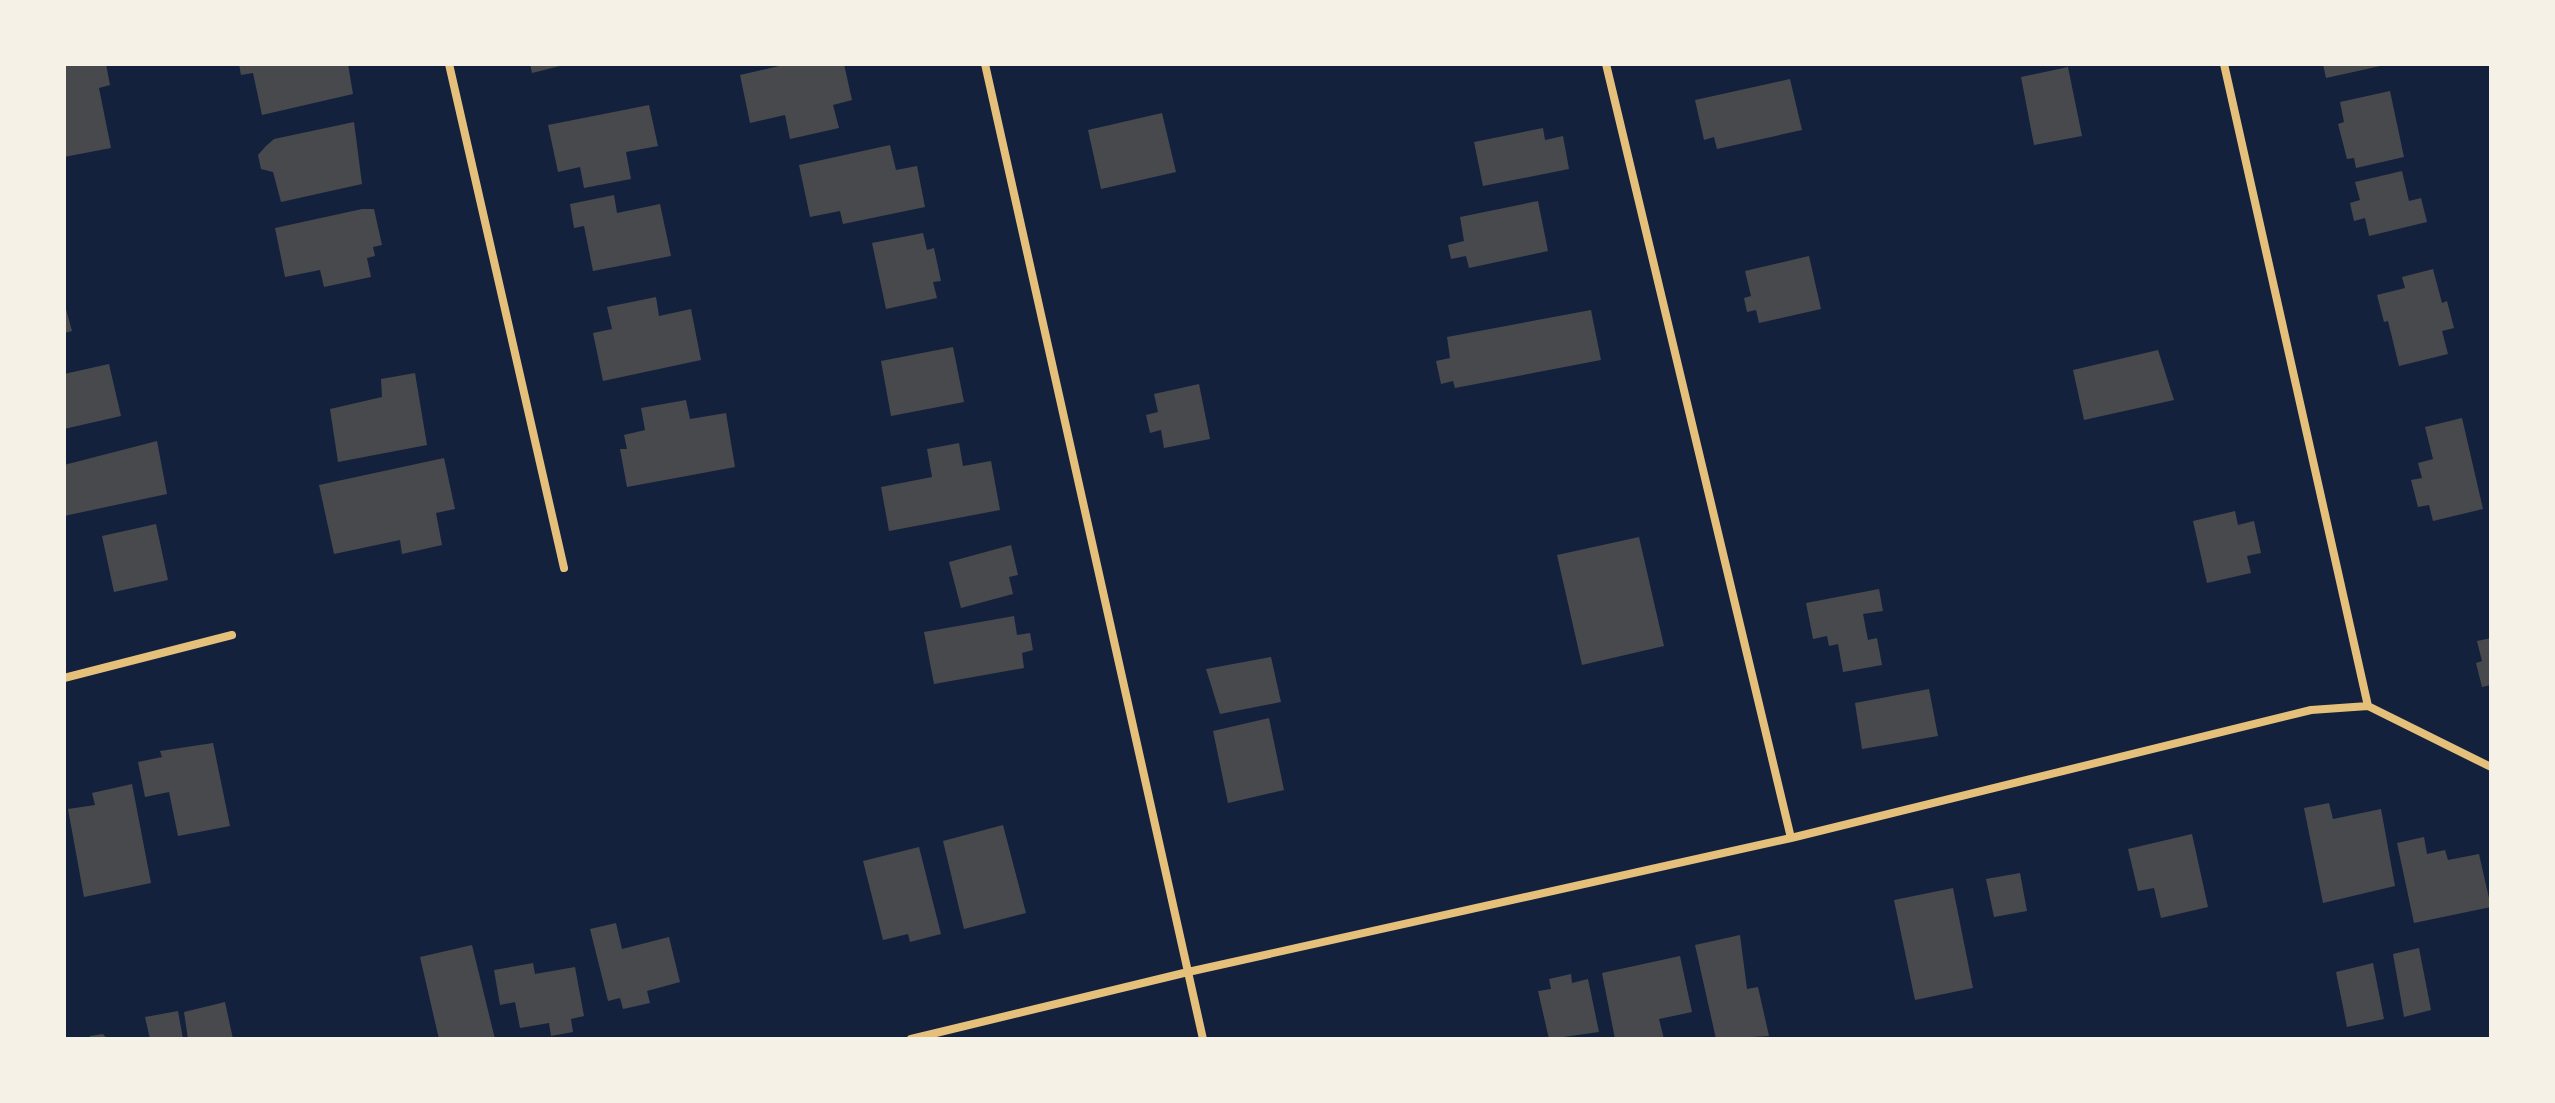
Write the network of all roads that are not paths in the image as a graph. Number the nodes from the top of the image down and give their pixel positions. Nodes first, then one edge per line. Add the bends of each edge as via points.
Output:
1 (449, 64) edge
2 (985, 64) edge
3 (1606, 64) edge
4 (2224, 64) edge
5 (564, 568) dead end
6 (232, 635) dead end
7 (64, 678) edge
8 (2368, 706) junction
9 (2491, 767) edge
10 (1791, 838) junction
11 (1188, 972) junction
12 (911, 1039) edge
13 (1203, 1039) edge

1 - 5 street
2 - 11 street
3 - 10 street
4 - 8 street
6 - 7 street
8 - 9 street
8 - 10 street via 2261,720
10 - 11 street
11 - 12 street
11 - 13 street

